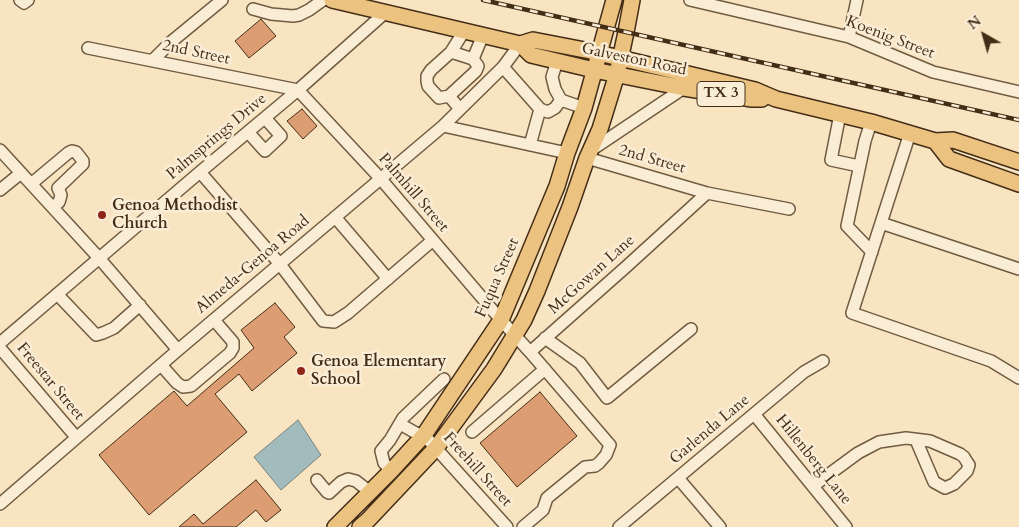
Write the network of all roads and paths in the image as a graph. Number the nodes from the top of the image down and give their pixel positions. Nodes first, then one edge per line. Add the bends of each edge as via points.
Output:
1 (20, 0) edge
2 (28, 0) edge
3 (222, 0) edge
4 (323, 0) edge
5 (332, 0) edge
6 (614, 0) edge
7 (632, 0) edge
8 (690, 0) edge
9 (857, 0) edge
10 (253, 9) dead end
11 (386, 12) junction
12 (464, 30) junction
13 (484, 35) junction
14 (849, 37) junction
15 (520, 44) junction
16 (88, 48) dead end
17 (451, 52) junction
18 (599, 53) junction
19 (620, 58) junction
20 (473, 59) junction
21 (153, 60) junction
22 (557, 60) junction
23 (503, 67) junction
24 (594, 70) junction
25 (473, 73) junction
26 (617, 74) junction
27 (484, 85) junction
28 (684, 88) junction
29 (298, 90) junction
30 (1019, 92) edge
31 (448, 96) junction
32 (776, 99) junction
33 (561, 100) junction
34 (584, 108) junction
35 (460, 109) junction
36 (540, 109) junction
37 (840, 114) junction
38 (265, 118) junction
39 (871, 122) junction
40 (442, 126) junction
41 (248, 132) junction
42 (910, 133) junction
43 (935, 141) junction
44 (530, 144) junction
45 (0, 150) edge
46 (567, 153) junction
47 (589, 154) junction
48 (1019, 162) edge
49 (860, 166) junction
50 (200, 172) junction
51 (21, 173) junction
52 (380, 178) junction
53 (31, 184) junction
54 (1019, 184) edge
55 (0, 190) edge
56 (707, 193) junction
57 (53, 207) junction
58 (790, 209) dead end
59 (335, 217) junction
60 (881, 223) junction
61 (433, 240) junction
62 (872, 252) junction
63 (99, 258) junction
64 (279, 263) junction
65 (1019, 269) edge
66 (388, 279) junction
67 (57, 294) junction
68 (140, 305) junction
69 (214, 320) junction
70 (501, 320) junction
71 (690, 329) dead end
72 (515, 335) junction
73 (545, 338) junction
74 (0, 343) edge
75 (0, 348) edge
76 (178, 350) junction
77 (530, 352) junction
78 (824, 361) dead end
79 (161, 365) junction
80 (545, 369) junction
81 (1019, 378) edge
82 (444, 379) dead end
83 (754, 414) junction
84 (400, 424) junction
85 (472, 432) dead end
86 (424, 435) junction
87 (76, 437) junction
88 (916, 440) junction
89 (436, 448) junction
90 (391, 471) junction
91 (678, 478) junction
92 (317, 480) dead end
93 (813, 486) junction
94 (370, 492) junction
95 (0, 504) edge
96 (335, 527) edge
97 (360, 527) edge
98 (506, 527) edge
99 (523, 527) edge
100 (620, 527) edge
101 (720, 527) edge
102 (846, 527) edge

1 - 2 street via 24,3
3 - 21 street
4 - 10 street via 293,16
5 - 11 main road, Galveston Road / TX 3
6 - 18 main road, Fuqua Street
7 - 19 main road
8 - 14 street, Koenig Street
9 - 14 street
11 - 12 main road, Galveston Road / TX 3
11 - 29 street, Palmsprings Drive
12 - 13 main road, Galveston Road / TX 3
12 - 17 street
13 - 15 main road, Galveston Road / TX 3
13 - 20 street
14 - 30 street, Koenig Street via 933,72
15 - 18 main road, Galveston Road / TX 3 via 533,40
15 - 22 main road, Galveston Road / TX 3 via 531,55
15 - 23 street, Almeda-Genoa Road
16 - 21 street, 2nd Street
17 - 20 street
17 - 31 street via 427,76 428,86 439,98
18 - 19 main road, Galveston Road / TX 3
18 - 24 main road, Fuqua Street
19 - 26 main road
19 - 32 main road, Galveston Road / TX 3 via 755,90
20 - 25 street via 478,66
21 - 29 street, 2nd Street
22 - 24 main road, Galveston Road / TX 3
22 - 33 street via 552,77
23 - 27 street, Almeda-Genoa Road
23 - 36 street
24 - 26 main road, Galveston Road / TX 3
24 - 34 main road, Fuqua Street
25 - 27 street
25 - 31 street
26 - 28 main road, Galveston Road / TX 3
26 - 47 main road
27 - 35 street, Almeda-Genoa Road
28 - 32 main road, Galveston Road / TX 3 via 752,100
28 - 47 street
29 - 38 street, Palmsprings Drive
29 - 52 street, Palmhill Street
31 - 35 street
32 - 37 main road, Galveston Road / TX 3
33 - 34 street
33 - 36 street via 548,112
34 - 46 main road, Fuqua Street
35 - 40 street, Almeda-Genoa Road
36 - 44 street
37 - 39 main road, Galveston Road / TX 3
37 - 49 street via 831,160
38 - 41 street, Palmsprings Drive
38 - 41 street via 282,136 265,151
39 - 42 main road, Galveston Road / TX 3
39 - 49 street
40 - 44 street
40 - 52 street, Almeda-Genoa Road
41 - 50 street, Palmsprings Drive
42 - 43 main road, Galveston Road / TX 3
42 - 60 street
43 - 48 main road, Galveston Road / TX 3 via 953,140
43 - 54 main road via 949,159
44 - 46 street
45 - 51 street
46 - 70 main road, Fuqua Street via 557,186
47 - 56 street, 2nd Street
47 - 72 main road via 537,291
49 - 62 street via 847,226
50 - 63 street, Palmsprings Drive
50 - 64 street
51 - 53 street
51 - 55 street
52 - 59 street, Almeda-Genoa Road
52 - 61 street, Palmhill Street
53 - 57 street
53 - 57 street via 70,152 76,152 83,164 58,188 60,199
56 - 58 street, 2nd Street
56 - 73 street, McGowan Lane
57 - 63 street
59 - 64 street, Almeda-Genoa Road
59 - 66 street
60 - 62 street
60 - 65 street
61 - 66 street
61 - 70 street, Palmhill Street
62 - 81 street via 852,313 991,361
63 - 67 street, Palmsprings Drive
63 - 68 street
64 - 66 street via 323,321 334,322 348,313
64 - 69 street, Almeda-Genoa Road
67 - 68 street via 96,334 114,328
67 - 74 street, Palmsprings Drive
68 - 76 street
69 - 76 street, Almeda-Genoa Road
69 - 79 street via 233,342 230,353 191,386 183,387 177,383
70 - 72 street
70 - 86 main road, Fuqua Street
71 - 73 street via 607,398 580,363
72 - 77 street
72 - 89 main road
73 - 77 street, McGowan Lane
75 - 87 street, Freestar Street
76 - 79 street, Almeda-Genoa Road
77 - 80 street
78 - 83 street, Garlenda Lane via 804,372
79 - 87 street, Almeda-Genoa Road
80 - 85 street
80 - 99 street via 610,445 599,463 585,467 548,498 543,510
82 - 84 street
83 - 91 street, Garlenda Lane
83 - 93 street, Hillenberg Lane
84 - 86 street
84 - 90 street via 381,451
86 - 89 street, Freehill Street
86 - 90 main road, Fuqua Street
87 - 95 street, Almeda-Genoa Road
88 - 88 street via 930,441 960,454 969,465 967,471 945,488 934,482
88 - 93 street via 906,438 879,442
89 - 97 main road
89 - 98 street, Freehill Street
90 - 94 main road, Fuqua Street
91 - 100 street, Garlenda Lane
91 - 101 street
92 - 94 street via 326,492 348,479
93 - 102 street, Hillenberg Lane
94 - 96 main road, Fuqua Street

